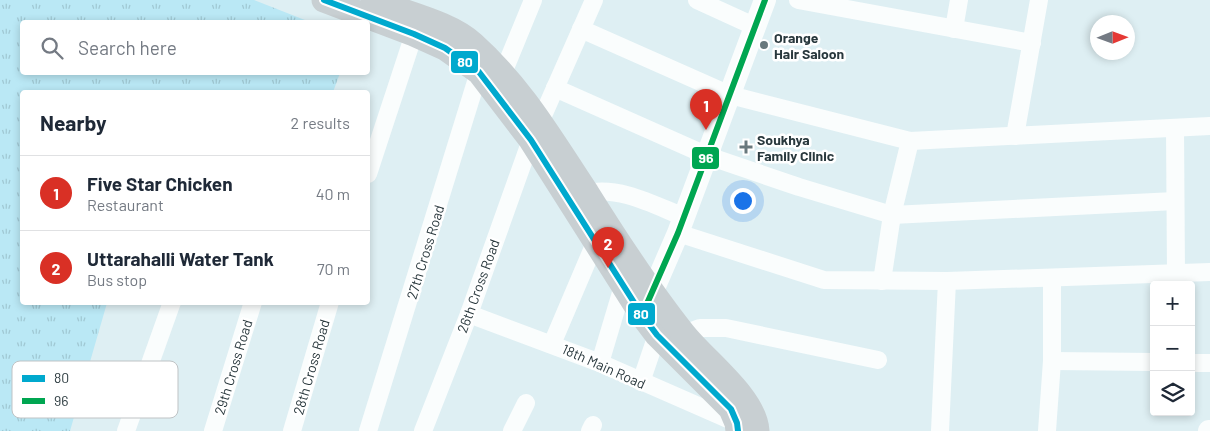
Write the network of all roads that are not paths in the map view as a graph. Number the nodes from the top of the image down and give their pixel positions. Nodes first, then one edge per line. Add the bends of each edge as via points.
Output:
1 (324, 0) edge
2 (373, 0) edge
3 (533, 0) edge
4 (594, 0) edge
5 (696, 0) edge
6 (765, 0) edge
7 (798, 0) edge
8 (959, 0) edge
9 (1039, 0) edge
10 (879, 7) edge
11 (756, 27) junction
12 (581, 28) junction
13 (954, 29) junction
14 (414, 34) junction
15 (1032, 43) junction
16 (491, 73) junction
17 (555, 88) junction
18 (730, 95) junction
19 (1210, 126) edge
20 (1175, 129) junction
21 (536, 131) junction
22 (1015, 136) junction
23 (910, 141) junction
24 (708, 156) junction
25 (370, 168) edge
26 (587, 193) junction
27 (1175, 201) junction
28 (892, 215) junction
29 (681, 225) junction
30 (595, 243) junction
31 (1210, 272) edge
32 (1176, 274) junction
33 (1052, 279) junction
34 (882, 280) junction
35 (947, 281) junction
36 (623, 286) junction
37 (171, 305) edge
38 (252, 305) edge
39 (329, 305) edge
40 (654, 306) junction
41 (469, 314) junction
42 (684, 334) junction
43 (657, 335) junction
44 (552, 344) junction
45 (878, 360) dead end
46 (151, 361) edge
47 (1052, 361) junction
48 (1150, 362) edge
49 (600, 363) junction
50 (1195, 363) edge
51 (1210, 363) edge
52 (641, 382) junction
53 (526, 403) dead end
54 (131, 418) edge
55 (744, 428) edge
56 (126, 431) edge
57 (213, 431) edge
58 (292, 431) edge
59 (368, 431) edge
60 (423, 431) edge
61 (512, 431) edge
62 (940, 431) edge
63 (1047, 431) edge

1 - 14 main road
2 - 16 main road via 444,27 471,42
3 - 16 street, 27th Cross Road
4 - 12 street, 26th Cross Road
5 - 11 street
6 - 11 street
7 - 10 street
8 - 13 street
9 - 15 street
10 - 13 street
11 - 18 street
12 - 17 street, 26th Cross Road
12 - 18 street
13 - 15 street
14 - 16 main road
14 - 25 street
15 - 22 street
16 - 21 main road
16 - 59 street, 27th Cross Road
17 - 21 street, 26th Cross Road
17 - 24 street
18 - 23 street
18 - 24 street
19 - 20 street
20 - 22 street
20 - 27 street
21 - 26 main road
21 - 30 main road
21 - 41 street, 26th Cross Road
22 - 23 street
23 - 28 street
24 - 28 street
24 - 29 street
26 - 29 street via 601,190 619,192
26 - 40 main road
27 - 28 street
27 - 32 street
28 - 34 street
29 - 34 street via 824,280
29 - 40 street
30 - 36 main road
30 - 44 street
31 - 32 street
32 - 33 street
33 - 35 street
33 - 47 street
34 - 35 street
35 - 62 street
36 - 40 main road
36 - 49 street
37 - 46 street
38 - 57 street, 29th Cross Road
39 - 58 street, 28th Cross Road
40 - 42 main road
40 - 43 main road
41 - 44 street, 18th Main Road
41 - 60 street, 26th Cross Road
42 - 45 street via 700,328 726,328
42 - 55 main road via 744,399 756,420
43 - 52 street
43 - 55 main road via 731,409
44 - 49 street, 18th Main Road
47 - 48 street
47 - 63 street
49 - 52 street, 18th Main Road
50 - 51 street
52 - 55 street, 18th Main Road
53 - 61 street
54 - 56 street

